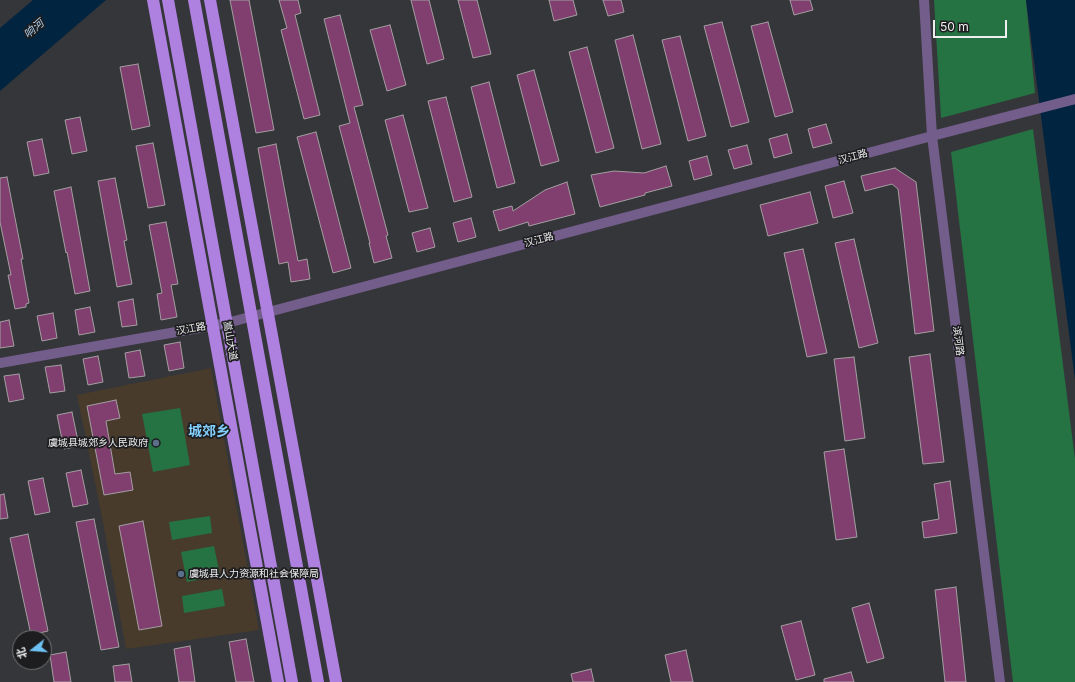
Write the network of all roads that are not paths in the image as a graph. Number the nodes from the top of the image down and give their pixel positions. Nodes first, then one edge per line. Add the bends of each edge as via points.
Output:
1 (153, 0) edge
2 (168, 0) edge
3 (194, 0) edge
4 (210, 0) edge
5 (924, 0) edge
6 (1075, 99) edge
7 (932, 136) junction
8 (267, 312) junction
9 (252, 317) junction
10 (227, 323) junction
11 (213, 325) junction
12 (0, 363) edge
13 (278, 682) edge
14 (292, 682) edge
15 (318, 682) edge
16 (336, 682) edge
17 (1000, 682) edge

1 - 11 main road
2 - 10 main road, 嵩山大道
3 - 9 main road
4 - 8 main road
5 - 7 street, 滨河路
6 - 7 street, 汉江路
7 - 8 street, 汉江路
7 - 17 street, 滨河路
8 - 9 street, 汉江路
8 - 16 main road
9 - 10 street, 汉江路
9 - 15 main road
10 - 11 street, 汉江路
10 - 14 main road, 嵩山大道
11 - 12 street, 汉江路
11 - 13 main road

